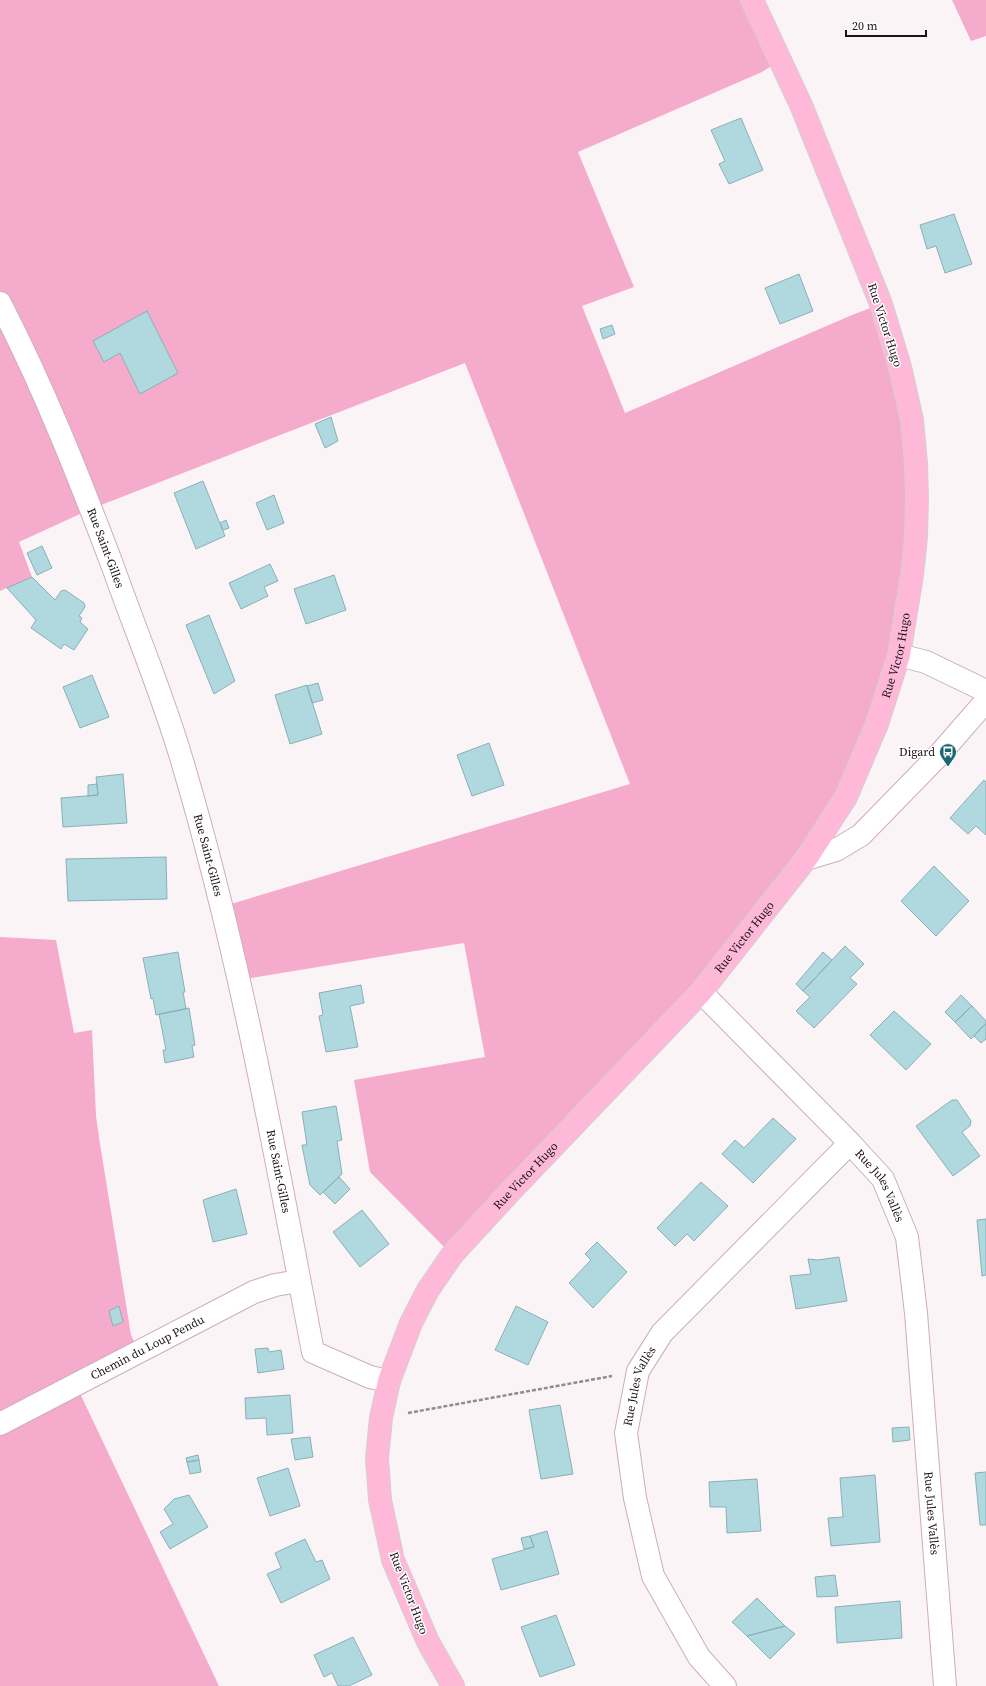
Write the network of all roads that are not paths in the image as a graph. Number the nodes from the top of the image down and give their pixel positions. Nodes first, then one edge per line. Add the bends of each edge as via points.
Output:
1 (752, 0) edge
2 (0, 303) edge
3 (899, 655) junction
4 (986, 691) edge
5 (986, 701) edge
6 (806, 859) junction
7 (701, 992) junction
8 (850, 1142) junction
9 (300, 1281) junction
10 (390, 1381) junction
11 (0, 1424) edge
12 (453, 1686) edge
13 (726, 1686) edge
14 (944, 1686) edge

1 - 3 main road, Rue Victor Hugo via 801,105 881,304 900,367 912,420 918,498 916,536
2 - 9 street, Rue Saint-Gilles via 45,396 91,509 179,752 201,827 239,980
3 - 4 street via 926,662
3 - 6 main road, Rue Victor Hugo via 877,724 846,797
5 - 6 street via 938,756 861,835 836,850
6 - 7 main road, Rue Victor Hugo
7 - 8 street, Rue Jules Vallès
7 - 10 main road, Rue Victor Hugo via 452,1255 428,1290 411,1322
8 - 13 street, Rue Jules Vallès via 662,1333 638,1371 626,1433 635,1498 653,1576 699,1657
8 - 14 street, Rue Jules Vallès via 883,1179 907,1237 917,1321
9 - 10 street, Rue Saint-Gilles via 313,1352 370,1377
9 - 11 street, Chemin du Loup Pendu via 254,1292
10 - 12 main road, Rue Victor Hugo via 381,1418 378,1458 380,1500 394,1560 428,1642

